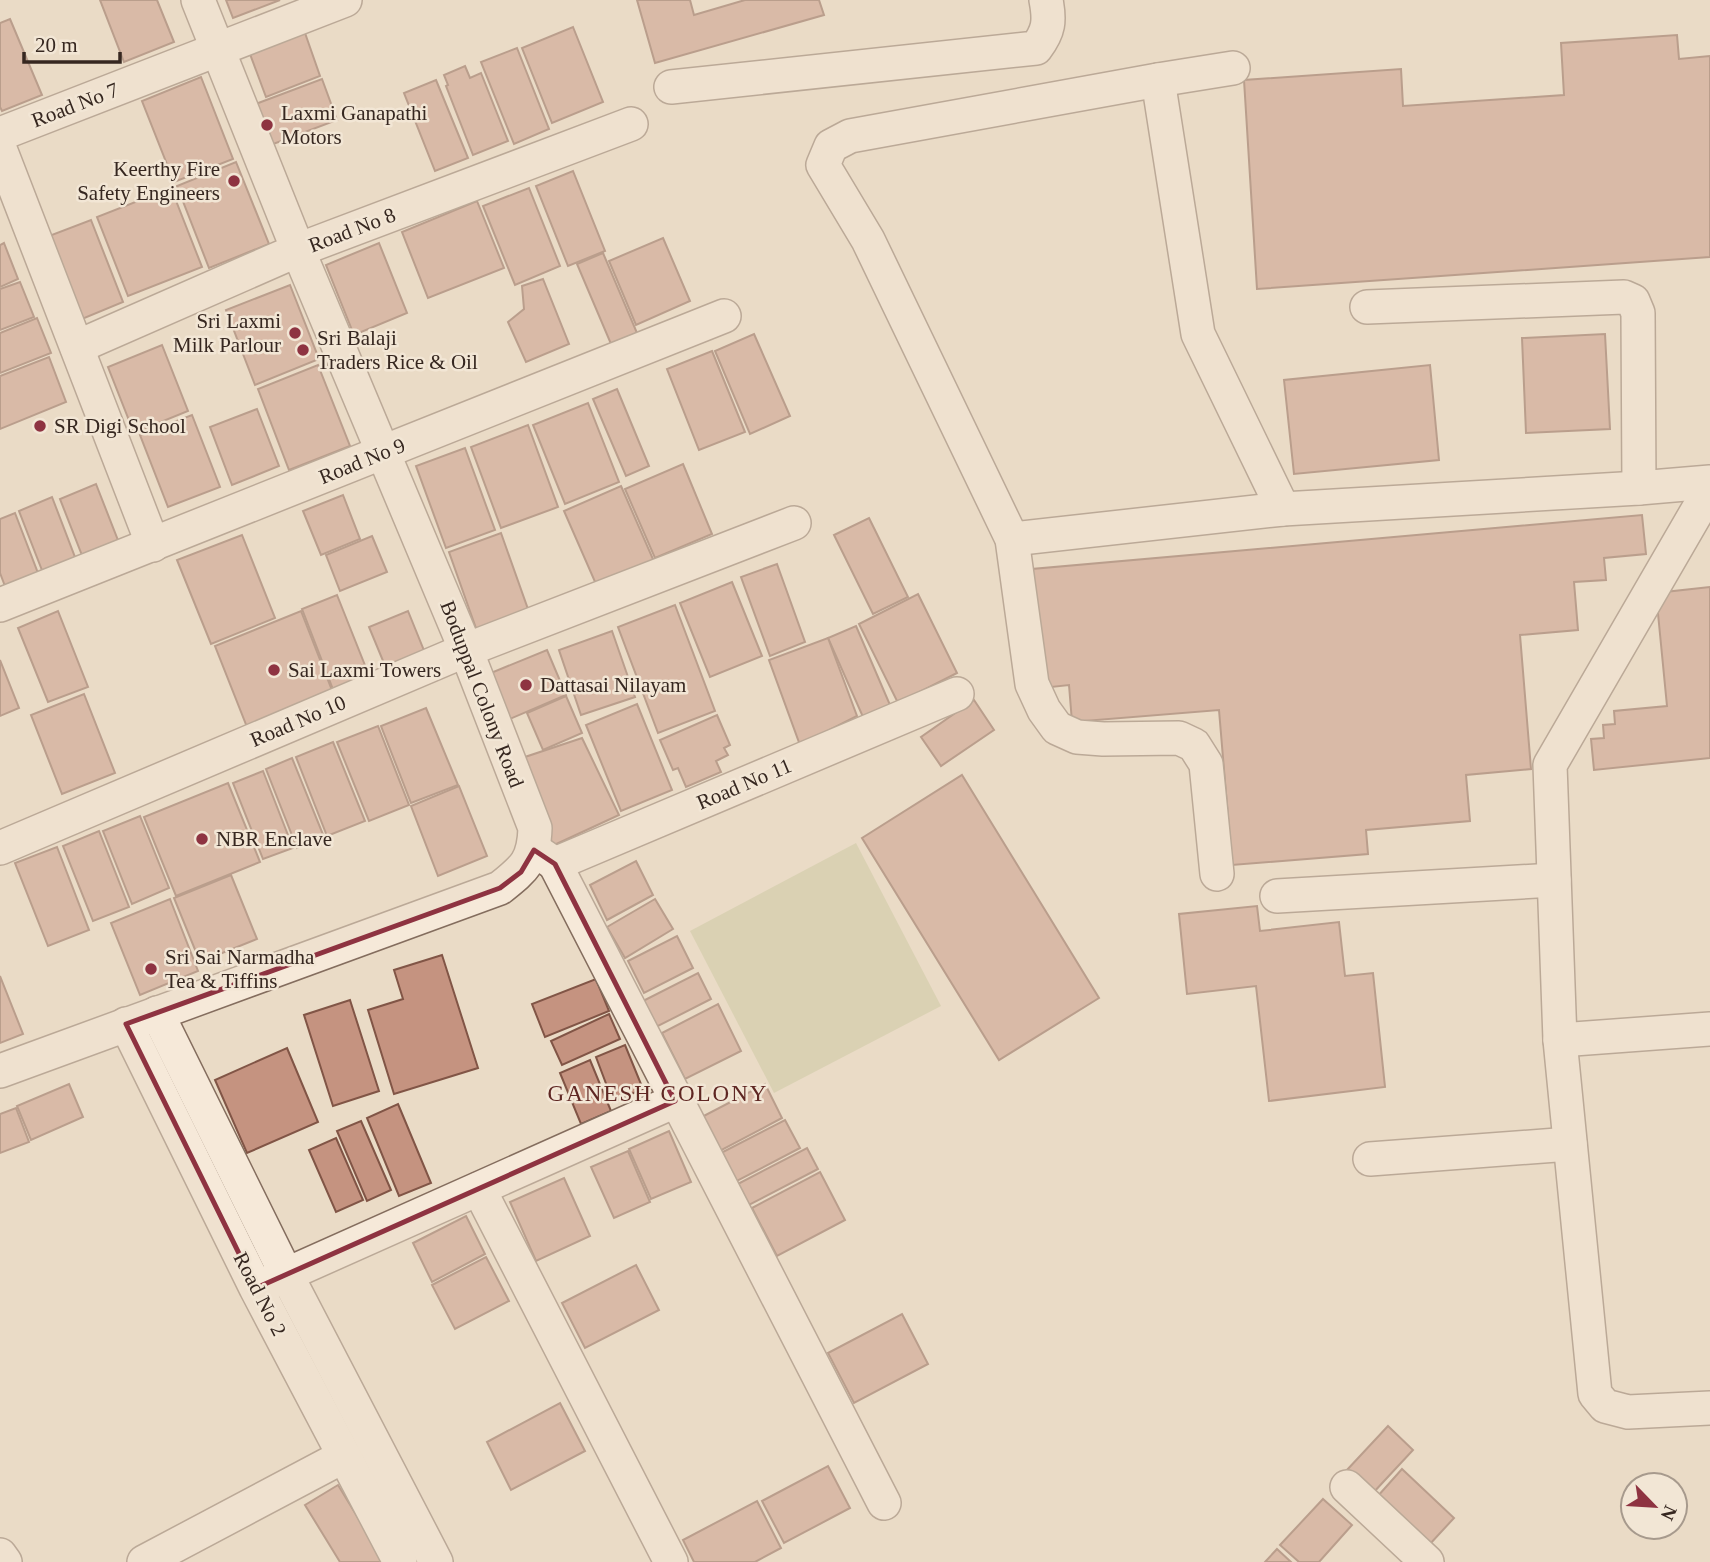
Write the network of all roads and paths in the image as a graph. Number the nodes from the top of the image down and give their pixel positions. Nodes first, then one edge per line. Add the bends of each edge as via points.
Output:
1 (198, 0) edge
2 (345, 0) edge
3 (1046, 0) edge
4 (218, 50) junction
5 (1233, 68) dead end
6 (1158, 80) junction
7 (671, 87) dead end
8 (631, 124) dead end
9 (0, 134) edge
10 (0, 149) edge
11 (298, 250) junction
12 (1367, 307) dead end
13 (724, 316) dead end
14 (77, 347) junction
15 (384, 452) junction
16 (1710, 482) edge
17 (1639, 488) junction
18 (1710, 489) edge
19 (1283, 509) junction
20 (794, 523) dead end
21 (1012, 539) junction
22 (153, 545) junction
23 (0, 605) edge
24 (466, 650) junction
25 (957, 694) dead end
26 (0, 848) edge
27 (545, 857) junction
28 (1217, 874) dead end
29 (1554, 880) junction
30 (1277, 896) dead end
31 (157, 1013) junction
32 (126, 1024) junction
33 (1710, 1028) edge
34 (1560, 1040) junction
35 (0, 1071) edge
36 (676, 1101) junction
37 (1570, 1144) junction
38 (1370, 1159) dead end
39 (479, 1189) junction
40 (286, 1274) junction
41 (256, 1288) junction
42 (1710, 1408) edge
43 (344, 1456) junction
44 (1346, 1487) dead end
45 (884, 1503) dead end
46 (0, 1555) edge
47 (5, 1562) edge
48 (144, 1562) edge
49 (400, 1562) edge
50 (436, 1562) edge
51 (671, 1562) edge
52 (1427, 1562) edge

1 - 4 street, Boduppal Colony Road
2 - 4 street, Road No 7
3 - 7 street via 1050,21 1036,48
4 - 9 street, Road No 7
4 - 11 street, Boduppal Colony Road
5 - 6 street
6 - 19 street via 1198,334
6 - 21 street via 850,136 831,146 823,166 868,240
8 - 11 street, Road No 8
10 - 14 street
11 - 14 street, Road No 8
11 - 15 street, Boduppal Colony Road
12 - 17 street via 1624,297 1633,301 1639,313
13 - 15 street, Road No 9
14 - 22 street
15 - 22 street, Road No 9
15 - 24 street, Boduppal Colony Road
16 - 17 street
17 - 19 street
18 - 29 street via 1550,765
19 - 21 street
20 - 24 street, Road No 10
21 - 28 street via 1032,684 1044,710 1057,728 1077,737 1179,738 1194,745 1206,764
22 - 23 street, Road No 9
24 - 26 street, Road No 10
24 - 27 street, Boduppal Colony Road
25 - 27 street, Road No 11
27 - 31 street via 500,888
27 - 36 street
29 - 30 street
29 - 34 street
31 - 32 street
31 - 40 street
32 - 35 street
32 - 41 street, Road No 2
33 - 34 street
34 - 37 street
36 - 39 street
36 - 45 street
37 - 38 street
37 - 42 street via 1595,1394 1605,1406 1628,1412
39 - 40 street
39 - 51 street
40 - 41 street
40 - 50 street
41 - 43 street, Road No 2
43 - 48 street
43 - 49 street, Road No 2
44 - 52 street
46 - 47 street

